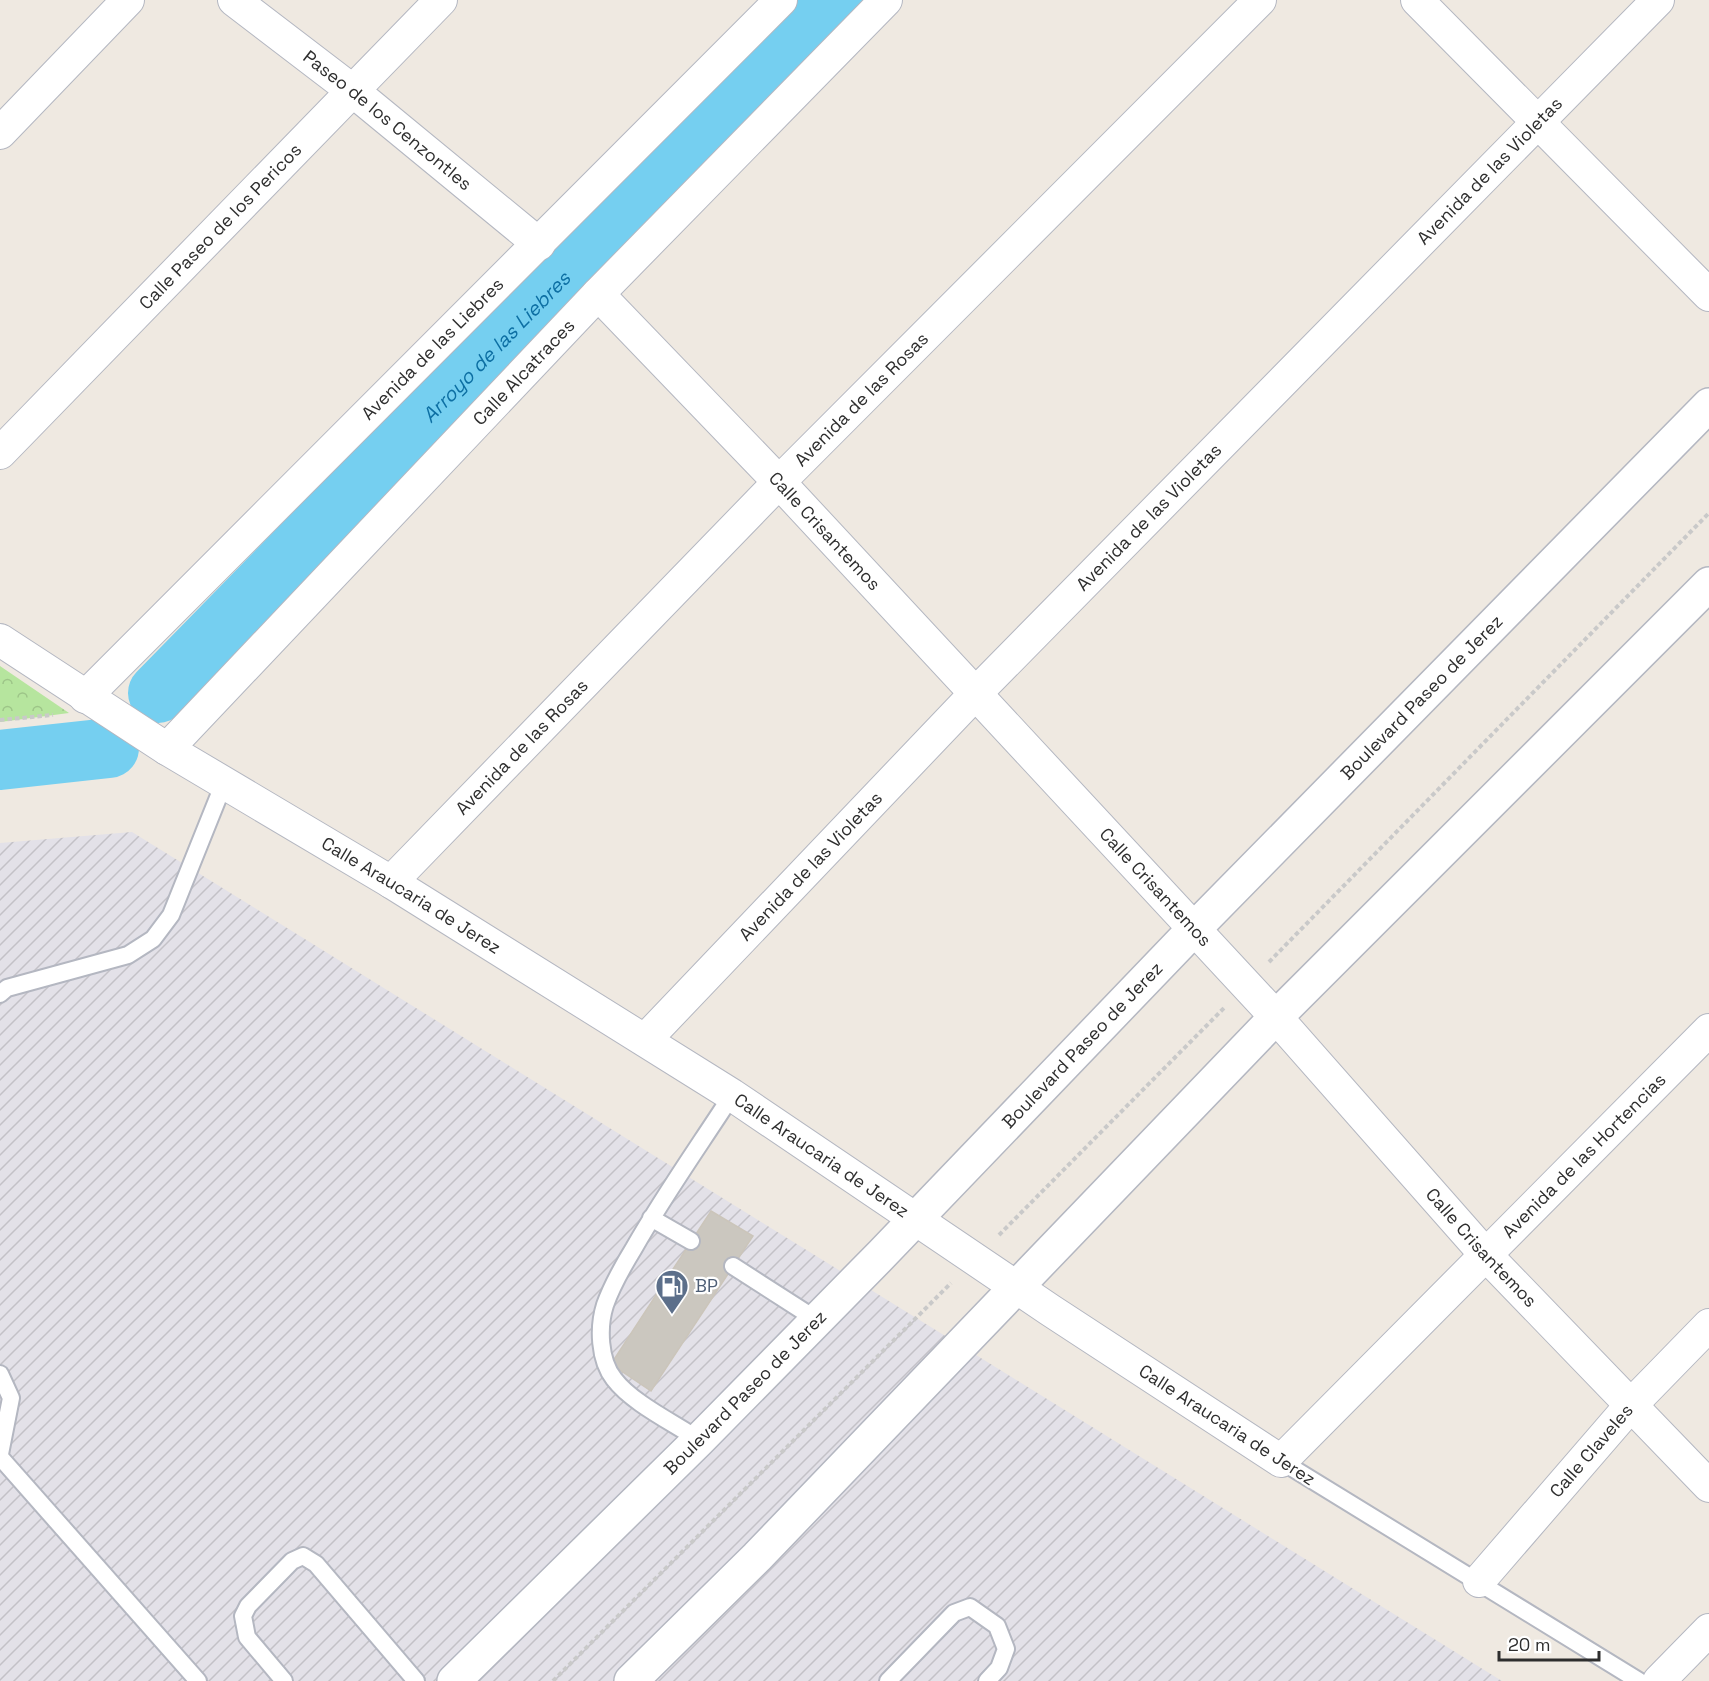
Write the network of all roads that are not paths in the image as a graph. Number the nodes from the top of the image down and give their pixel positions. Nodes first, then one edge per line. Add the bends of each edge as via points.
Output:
1 (128, 0) edge
2 (234, 0) edge
3 (441, 0) edge
4 (781, 0) edge
5 (886, 0) edge
6 (1260, 0) edge
7 (1417, 0) edge
8 (1658, 0) edge
9 (353, 91) junction
10 (1539, 121) junction
11 (0, 133) edge
12 (538, 244) junction
13 (598, 294) junction
14 (1709, 295) edge
15 (1709, 405) edge
16 (0, 453) edge
17 (779, 482) junction
18 (1709, 584) edge
19 (0, 640) edge
20 (975, 694) junction
21 (91, 700) junction
22 (162, 746) junction
23 (224, 783) junction
24 (391, 882) junction
25 (1194, 929) junction
26 (0, 994) edge
27 (1276, 1017) junction
28 (1709, 1030) edge
29 (645, 1040) junction
30 (732, 1095) junction
31 (651, 1218) junction
32 (915, 1218) junction
33 (692, 1241) dead end
34 (1485, 1254) junction
35 (733, 1266) dead end
36 (1015, 1286) junction
37 (817, 1320) junction
38 (1709, 1325) edge
39 (0, 1374) edge
40 (1631, 1405) junction
41 (699, 1440) junction
42 (0, 1455) edge
43 (1281, 1461) junction
44 (1709, 1486) edge
45 (1479, 1581) junction
46 (1709, 1630) edge
47 (198, 1681) edge
48 (284, 1681) edge
49 (416, 1681) edge
50 (454, 1681) edge
51 (631, 1681) edge
52 (888, 1681) edge
53 (987, 1681) edge
54 (1639, 1681) edge
55 (1659, 1681) edge

1 - 11 street
2 - 9 street, Paseo de los Cenzontles
3 - 9 street, Calle Paseo de los Pericos
4 - 12 street, Avenida de las Liebres
5 - 13 street, Calle Alcatraces
6 - 17 street, Avenida de las Rosas
7 - 10 street
8 - 10 street, Avenida de las Violetas
9 - 12 street, Paseo de los Cenzontles
9 - 16 street, Calle Paseo de los Pericos
10 - 14 street
10 - 20 street, Avenida de las Violetas
12 - 21 street, Avenida de las Liebres
13 - 17 street, Calle Crisantemos
13 - 22 street, Calle Alcatraces
15 - 25 main road, Boulevard Paseo de Jerez
17 - 20 street, Calle Crisantemos
17 - 24 street, Avenida de las Rosas
18 - 27 main road
19 - 21 street, Calle Araucaria de Jerez
20 - 25 street, Calle Crisantemos
20 - 29 street, Avenida de las Violetas
21 - 22 street, Calle Araucaria de Jerez
22 - 23 street, Calle Araucaria de Jerez
23 - 24 street, Calle Araucaria de Jerez
23 - 26 lane via 171,915 153,939 128,955 7,988
24 - 29 street, Calle Araucaria de Jerez
25 - 27 street, Calle Crisantemos
25 - 32 main road, Boulevard Paseo de Jerez
27 - 34 street, Calle Crisantemos
27 - 36 main road
28 - 34 street, Avenida de las Hortencias
29 - 30 street, Calle Araucaria de Jerez
30 - 31 lane
30 - 32 street, Calle Araucaria de Jerez
31 - 33 lane
31 - 41 lane via 605,1306 601,1334 604,1363 631,1395
32 - 36 street, Calle Araucaria de Jerez
32 - 37 main road, Boulevard Paseo de Jerez
34 - 40 street, Calle Crisantemos
34 - 43 street, Avenida de las Hortencias
35 - 37 lane
36 - 43 street, Calle Araucaria de Jerez
36 - 51 main road via 757,1557
37 - 41 main road, Boulevard Paseo de Jerez
38 - 40 street, Calle Claveles
39 - 42 lane via 11,1398
40 - 44 street, Calle Crisantemos
40 - 45 street, Calle Claveles
41 - 50 main road, Boulevard Paseo de Jerez
42 - 47 lane
43 - 45 lane, Calle Araucaria de Jerez
45 - 54 lane, Calle Araucaria de Jerez
46 - 55 street
48 - 49 lane via 247,1637 243,1616 292,1561 303,1556 316,1564
52 - 53 lane via 954,1613 970,1606 997,1626 1006,1649 999,1668

